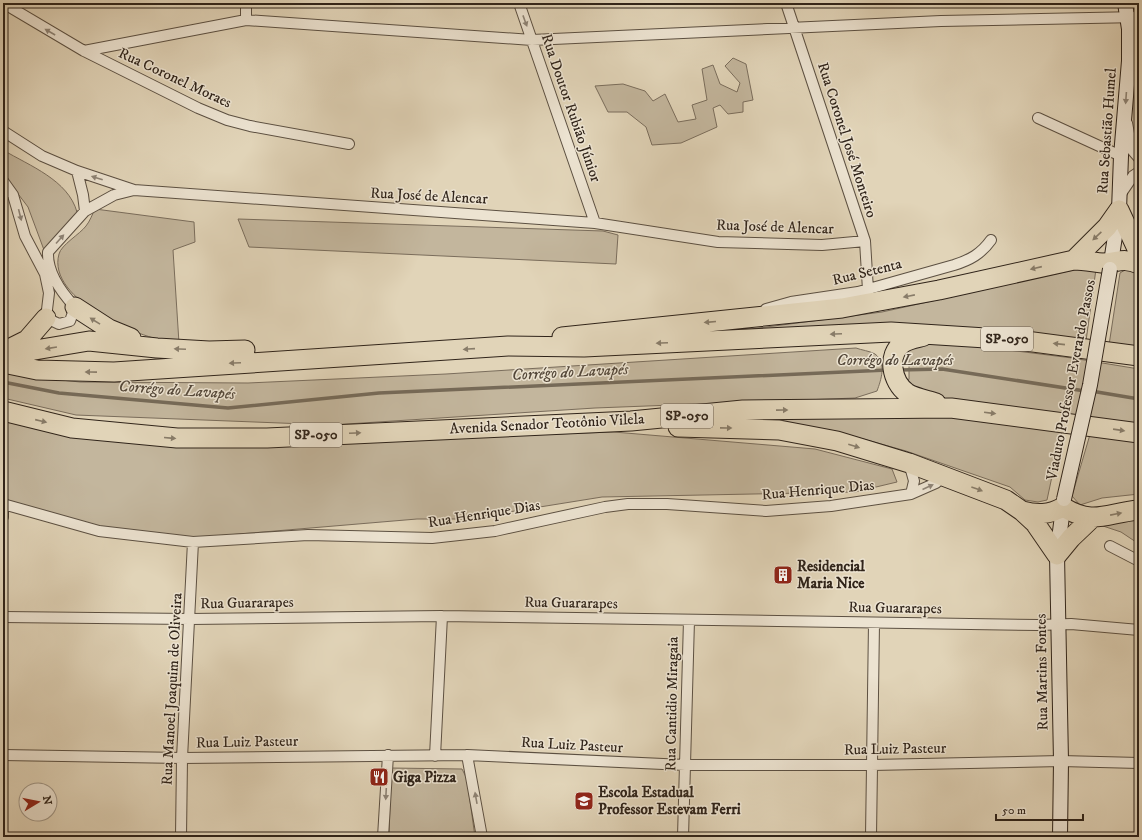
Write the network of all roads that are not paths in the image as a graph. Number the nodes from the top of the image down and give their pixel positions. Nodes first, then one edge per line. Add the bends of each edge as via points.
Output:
1 (246, 3) edge
2 (519, 3) edge
3 (786, 3) edge
4 (1126, 3) edge
5 (3, 4) edge
6 (1134, 18) edge
7 (246, 20) junction
8 (795, 28) junction
9 (532, 40) junction
10 (84, 51) junction
11 (1125, 115) junction
12 (1038, 118) dead end
13 (3, 132) edge
14 (350, 144) dead end
15 (1121, 156) junction
16 (1139, 158) edge
17 (77, 171) junction
18 (1139, 172) edge
19 (3, 181) edge
20 (134, 190) junction
21 (1120, 203) junction
22 (85, 211) junction
23 (595, 223) junction
24 (991, 240) dead end
25 (865, 242) junction
26 (1139, 254) edge
27 (1074, 260) junction
28 (1139, 264) edge
29 (1111, 265) junction
30 (868, 290) junction
31 (75, 307) junction
32 (46, 318) junction
33 (742, 319) junction
34 (931, 334) junction
35 (508, 346) junction
36 (156, 348) junction
37 (5, 354) edge
38 (1139, 356) edge
39 (330, 357) junction
40 (951, 408) junction
41 (3, 412) edge
42 (631, 421) junction
43 (1139, 433) edge
44 (909, 463) junction
45 (943, 476) junction
46 (911, 494) junction
47 (1063, 503) junction
48 (3, 504) edge
49 (1139, 510) edge
50 (1022, 511) junction
51 (3, 517) edge
52 (1092, 518) junction
53 (193, 542) junction
54 (1110, 546) dead end
55 (1057, 555) junction
56 (1139, 561) edge
57 (442, 616) junction
58 (3, 617) edge
59 (190, 619) junction
60 (689, 620) junction
61 (874, 623) junction
62 (1058, 625) junction
63 (1139, 630) edge
64 (3, 755) edge
65 (388, 755) junction
66 (467, 755) junction
67 (435, 756) junction
68 (182, 758) junction
69 (1061, 761) junction
70 (1139, 763) edge
71 (685, 765) junction
72 (872, 765) junction
73 (181, 837) edge
74 (383, 837) edge
75 (482, 837) edge
76 (683, 837) edge
77 (871, 837) edge
78 (1060, 837) edge

1 - 7 street
2 -> 9 street, Rua Doutor Rubião Júnior
3 - 8 street, Rua Coronel José Monteiro
4 - 6 street, Rua Sebastião Humel
10 -> 5 street, Rua Coronel Moraes
6 - 8 street via 941,21
6 -> 11 street, Rua Sebastião Humel
7 - 9 street
7 - 10 street
8 - 9 street
8 - 25 street, Rua Coronel José Monteiro
9 - 23 street, Rua Doutor Rubião Júnior
10 - 14 street, Rua Coronel Moraes via 227,120
11 - 15 street, Rua Sebastião Humel
11 - 16 street via 1132,150
12 - 15 street
13 - 17 street, Rua José de Alencar via 42,156
15 - 21 street, Rua Sebastião Humel
20 -> 17 street, Rua José de Alencar
17 - 22 street
18 - 21 street via 1133,176
19 -> 32 street via 13,195 25,236 47,280 49,297
20 - 22 street via 114,196
20 - 23 street, Rua José de Alencar
21 - 26 highway
21 -> 27 highway via 1107,226
21 - 29 street, Rua Sebastião Humel
31 -> 22 street via 54,279 48,252
23 - 25 street, Rua José de Alencar via 729,243 822,245
24 - 30 street, Rua Setenta via 986,248 970,260
25 - 30 street, Rua Coronel José Monteiro
27 - 29 highway via 1090,260
27 -> 33 highway via 874,303
28 - 29 highway via 1127,260
29 - 47 street, Viaduto Professor Everardo Passos, bridge via 1090,385
30 - 33 street, Rua Setenta via 785,304
31 - 32 street via 67,323 56,324
36 -> 31 highway via 109,329
32 - 37 highway via 28,340
33 -> 35 highway via 606,331
34 -> 35 highway, SP-050 via 875,332 584,347
38 -> 34 highway, SP-050 via 1056,344
34 - 40 highway via 903,343 895,352 893,371 897,381 909,394
35 -> 39 highway, SP-050
36 -> 37 highway via 89,341
39 -> 36 highway via 300,350 209,351
39 -> 37 highway, SP-050 via 114,372 37,370
42 -> 40 highway, Avenida Senador Teotônio Vilela / SP-050 via 743,410
40 -> 43 highway, Avenida Senador Teotônio Vilela / SP-050
41 -> 42 highway, Avenida Senador Teotônio Vilela / SP-050 via 72,428 177,438 226,439
42 -> 44 highway via 676,427 779,430 837,441
44 - 45 highway
44 - 46 street via 914,481
46 -> 45 street, Rua Henrique Dias via 936,483
45 -> 50 highway via 993,494
46 - 53 street, Rua Henrique Dias via 831,506 766,511 628,504 495,530 432,538 308,535
47 - 50 highway via 1056,511 1045,514
47 - 52 highway via 1081,516
47 - 55 street, Rua Martins Fontes
48 - 51 street
48 - 53 street, Rua Henrique Dias via 99,532
52 -> 49 highway
50 - 55 highway via 1035,523
52 - 55 highway
53 - 59 street, Rua Manoel Joaquim de Oliveira
54 - 56 street
55 - 62 street, Rua Martins Fontes
57 - 59 street, Rua Guararapes
57 - 60 street, Rua Guararapes
57 - 67 street
58 - 59 street, Rua Guararapes
59 - 68 street, Rua Manoel Joaquim de Oliveira
60 - 61 street, Rua Guararapes
60 - 71 street, Rua Cantidio Miragaia
61 - 62 street, Rua Guararapes
61 - 72 street
62 - 63 street, Rua Guararapes
62 - 69 street, Rua Martins Fontes
64 - 68 street, Rua Luiz Pasteur
65 - 67 street, Rua Luiz Pasteur
65 - 68 street, Rua Luiz Pasteur
65 -> 74 street
66 - 67 street, Rua Luiz Pasteur
66 - 71 street, Rua Luiz Pasteur
75 -> 66 street
68 - 73 street, Rua Manoel Joaquim de Oliveira
69 - 70 street, Rua Luiz Pasteur
69 - 72 street, Rua Luiz Pasteur
69 - 78 street, Rua Martins Fontes
71 - 72 street, Rua Luiz Pasteur
71 - 76 street, Rua Cantidio Miragaia
72 - 77 street

